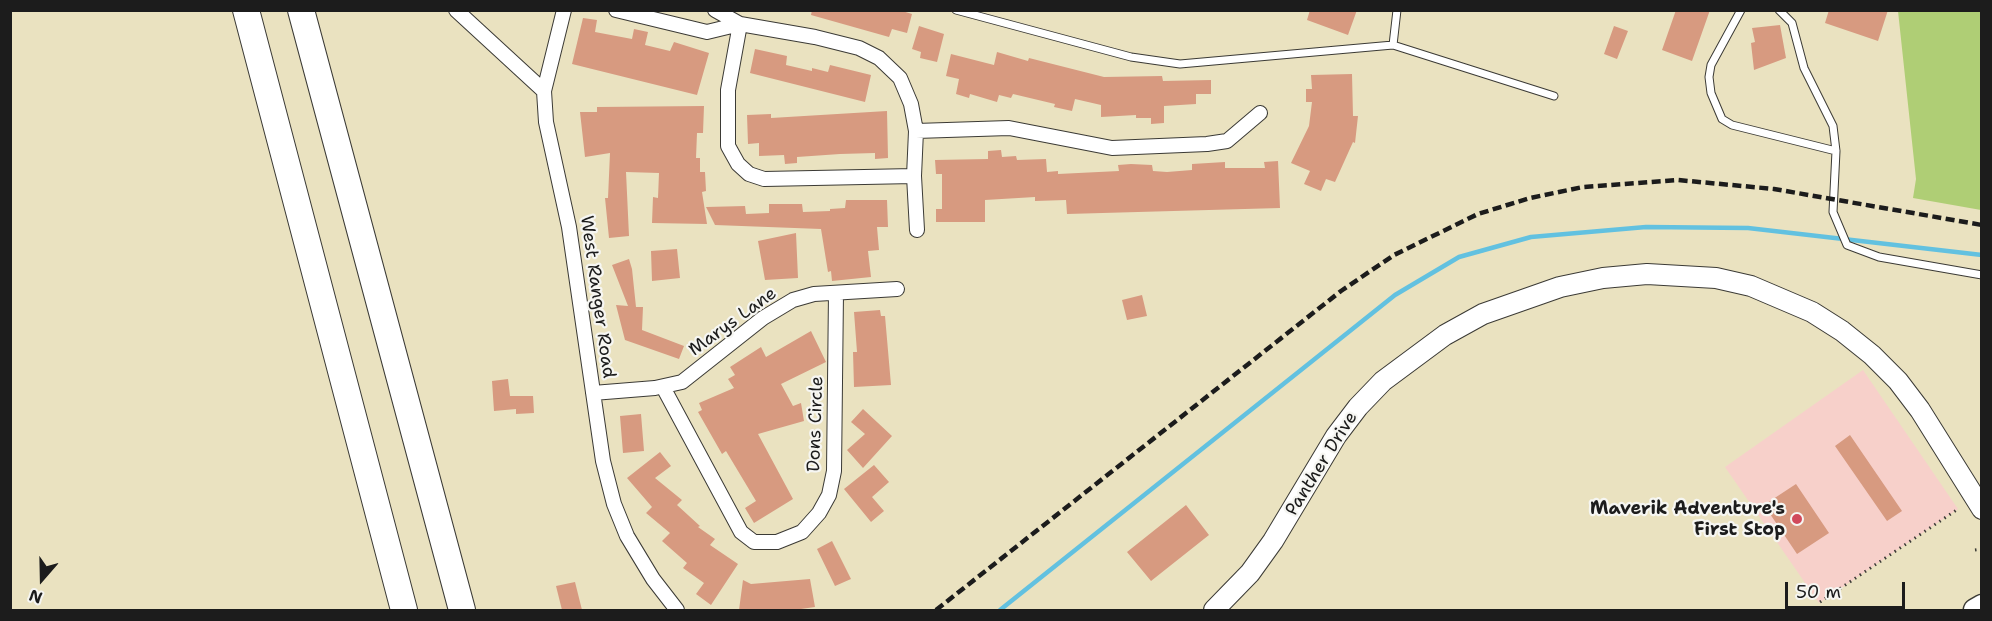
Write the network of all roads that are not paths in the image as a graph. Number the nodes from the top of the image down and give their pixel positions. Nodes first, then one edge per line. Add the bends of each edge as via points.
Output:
1 (246, 10) edge
2 (300, 10) edge
3 (456, 10) edge
4 (564, 10) edge
5 (616, 10) edge
6 (715, 10) edge
7 (956, 10) edge
8 (1396, 10) edge
9 (1741, 10) edge
10 (1779, 10) edge
11 (740, 24) junction
12 (1393, 45) junction
13 (544, 91) junction
14 (1554, 96) dead end
15 (1260, 113) dead end
16 (916, 131) junction
17 (1836, 151) junction
18 (914, 176) junction
19 (917, 230) dead end
20 (1982, 275) edge
21 (897, 289) dead end
22 (836, 293) junction
23 (663, 387) junction
24 (593, 393) junction
25 (1982, 510) edge
26 (1982, 606) edge
27 (404, 610) edge
28 (462, 610) edge
29 (677, 610) edge
30 (1214, 610) edge
31 (1975, 610) edge

1 - 27 highway
2 - 28 highway
3 - 13 street
4 - 13 street, West Ranger Road
5 - 11 street via 707,32
6 - 11 street
7 - 12 lane via 1131,57 1180,64
8 - 12 lane
9 - 17 lane via 1709,77 1722,119 1732,125
10 - 17 lane via 1792,22 1804,68 1833,126
11 - 16 street via 816,37 859,48 879,58 900,78 911,104
11 - 18 street via 728,90 728,146 749,174 764,179
12 - 14 lane
13 - 24 street, West Ranger Road
15 - 16 street via 1227,141 1207,144 1112,148 1009,128
16 - 18 street
17 - 20 lane via 1833,212 1847,245 1880,257
18 - 19 street
21 - 22 street, Marys Lane
22 - 23 street, Marys Lane via 793,300 763,318 682,382
22 - 23 street, Dons Circle via 834,471 829,495 802,532 777,542 754,542 741,532
23 - 24 street, Marys Lane
24 - 29 street, West Ranger Road via 614,504 627,537
25 - 30 street, Panther Drive via 1898,381 1872,355 1812,312 1751,286 1716,278 1659,274 1603,278 1560,286 1484,314 1445,335 1383,381 1336,436 1274,541
26 - 31 main road

